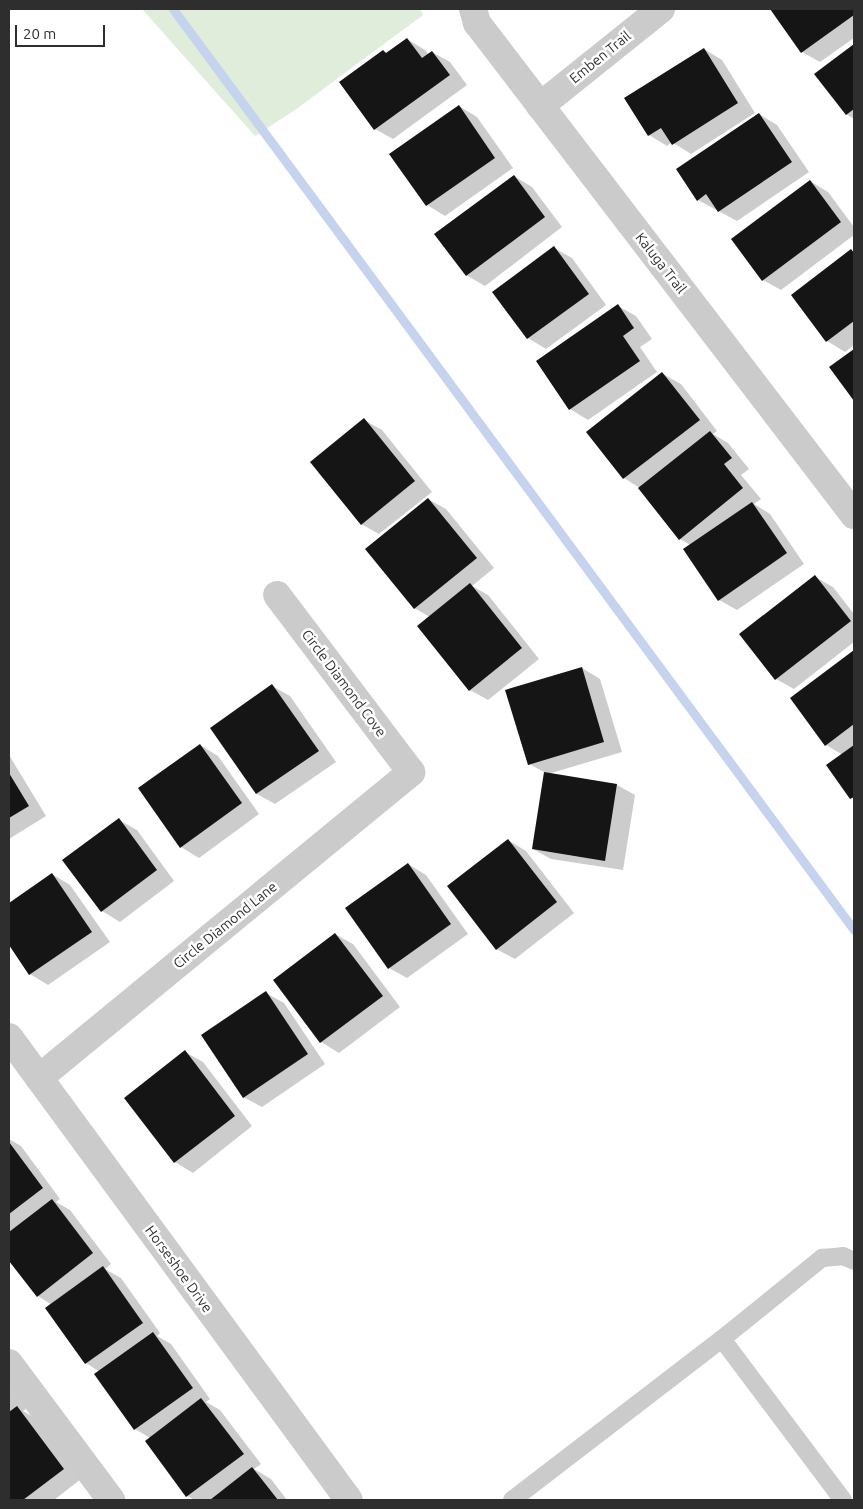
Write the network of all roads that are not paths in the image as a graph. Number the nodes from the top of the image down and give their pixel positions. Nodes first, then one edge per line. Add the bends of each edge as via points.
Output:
1 (473, 9) edge
2 (661, 9) edge
3 (540, 106) junction
4 (854, 514) edge
5 (277, 595) dead end
6 (411, 772) joint
7 (9, 1037) edge
8 (39, 1078) junction
9 (854, 1261) edge
10 (722, 1340) junction
11 (9, 1363) edge
12 (112, 1500) edge
13 (349, 1500) edge
14 (512, 1500) edge
15 (843, 1500) edge

1 - 3 street, Kaluga Trail via 477,23
2 - 3 street, Emben Trail
3 - 4 street, Kaluga Trail
5 - 6 street, Circle Diamond Cove
6 - 8 street, Circle Diamond Lane
7 - 8 street, Horseshoe Drive
8 - 13 street, Horseshoe Drive
9 - 10 lane via 843,1256 822,1258
10 - 14 lane
10 - 15 lane
11 - 12 street

